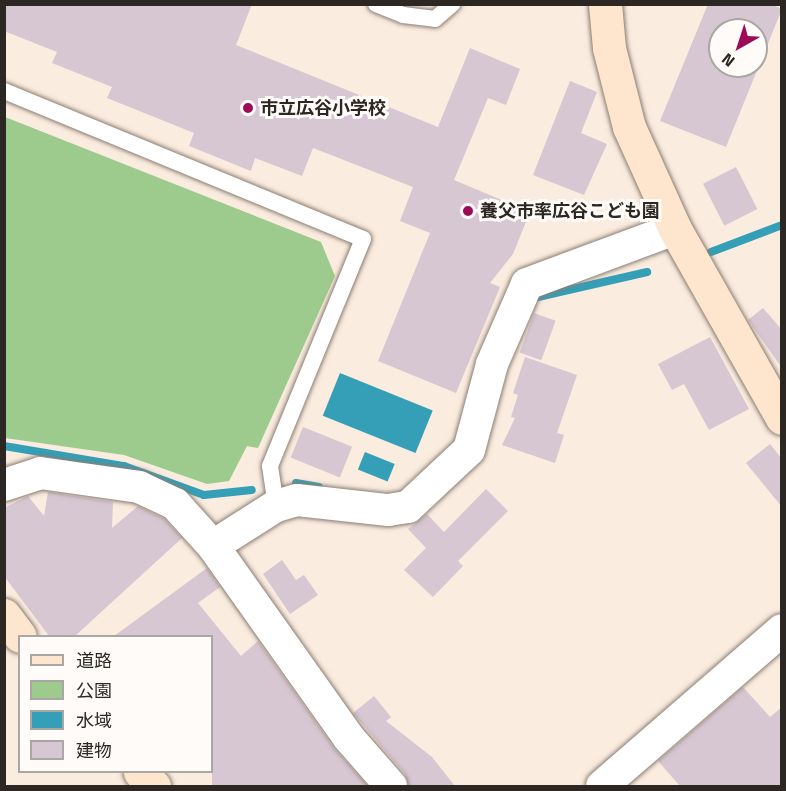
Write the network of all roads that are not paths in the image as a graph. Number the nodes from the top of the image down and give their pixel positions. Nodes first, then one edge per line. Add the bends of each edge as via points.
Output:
1 (376, 4) edge
2 (452, 4) edge
3 (605, 4) edge
4 (4, 91) edge
5 (675, 229) junction
6 (782, 418) edge
7 (4, 485) edge
8 (276, 506) junction
9 (213, 546) junction
10 (782, 630) edge
11 (142, 773) edge
12 (154, 786) edge
13 (391, 786) edge
14 (602, 786) edge

1 - 2 lane via 403,15 435,19
3 - 5 street via 609,48 629,127
4 - 8 lane via 363,239 270,466
5 - 6 street
5 - 8 street via 527,284 492,364 469,450 408,507 388,510 297,500
7 - 9 street via 40,473 139,487 175,504
8 - 9 street
9 - 13 street via 349,738
10 - 14 street
11 - 12 street

